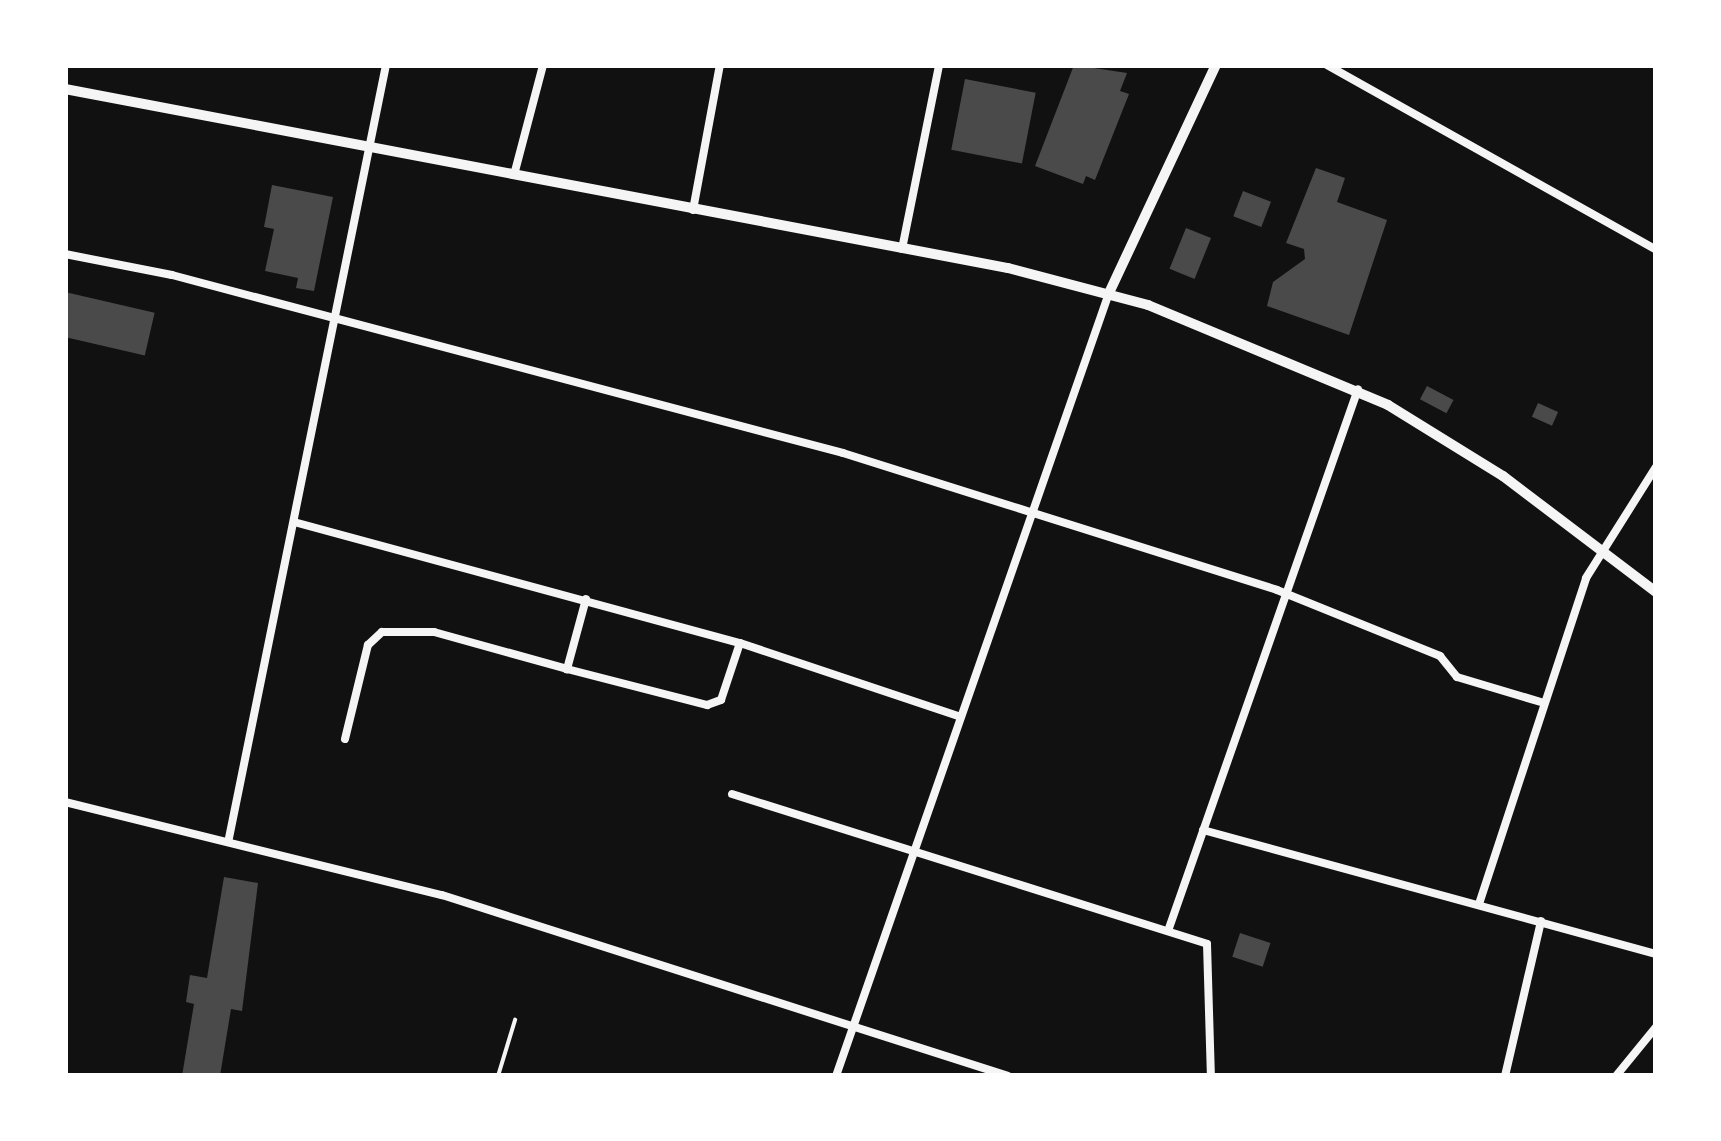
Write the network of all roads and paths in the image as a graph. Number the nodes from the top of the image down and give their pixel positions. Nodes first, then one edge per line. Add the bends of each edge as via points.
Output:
1 (386, 65) edge
2 (543, 65) edge
3 (720, 65) edge
4 (938, 65) edge
5 (1216, 65) edge
6 (1327, 65) edge
7 (65, 89) edge
8 (370, 147) junction
9 (514, 175) junction
10 (693, 210) junction
11 (902, 249) junction
12 (1656, 250) edge
13 (65, 254) edge
14 (1108, 293) junction
15 (336, 320) junction
16 (1358, 389) junction
17 (1656, 467) edge
18 (1029, 512) junction
19 (294, 522) junction
20 (1604, 550) junction
21 (1656, 592) edge
22 (1286, 596) junction
23 (586, 599) junction
24 (740, 642) junction
25 (567, 670) junction
26 (1544, 703) junction
27 (958, 716) junction
28 (345, 739) dead end
29 (732, 794) dead end
30 (65, 802) edge
31 (1203, 830) junction
32 (228, 838) junction
33 (911, 853) junction
34 (1479, 904) junction
35 (1541, 921) junction
36 (1168, 931) junction
37 (1656, 954) edge
38 (515, 1020) dead end
39 (1656, 1027) edge
40 (852, 1030) junction
41 (498, 1076) edge
42 (836, 1076) edge
43 (1008, 1076) edge
44 (1211, 1076) edge
45 (1505, 1076) edge
46 (1616, 1076) edge

1 - 8 street
2 - 9 street
3 - 10 street
4 - 11 street
5 - 14 street
6 - 12 street
7 - 8 street
8 - 9 street
8 - 15 street
9 - 10 street
10 - 11 street
11 - 14 street
13 - 15 street
14 - 16 street
14 - 18 street
15 - 18 street via 843,453
15 - 19 street
16 - 20 street via 1475,457
16 - 22 street
17 - 20 street
18 - 22 street
18 - 27 street
19 - 23 street
19 - 32 street
20 - 21 street
20 - 26 street via 1586,578
22 - 26 street via 1440,656 1458,676
22 - 31 street
23 - 24 street
23 - 25 street
24 - 25 street via 721,700 707,705
24 - 27 street
25 - 28 street via 434,632 382,632 368,645
26 - 34 street
27 - 33 street
29 - 33 street
30 - 32 street
31 - 34 street
31 - 36 street
32 - 40 street via 442,895
33 - 36 street
33 - 40 street
34 - 35 street
35 - 37 street
35 - 45 street
36 - 44 street via 1207,944
38 - 41 lane
39 - 46 street
40 - 42 street
40 - 43 street

